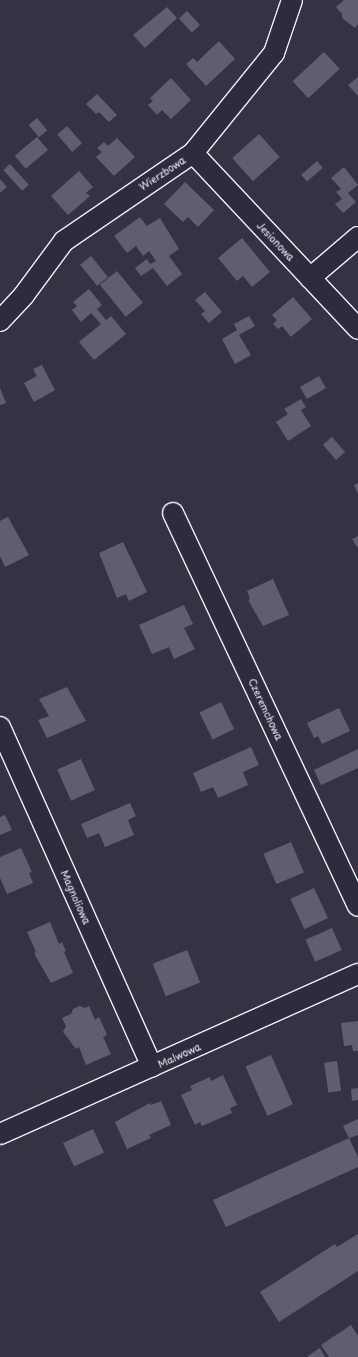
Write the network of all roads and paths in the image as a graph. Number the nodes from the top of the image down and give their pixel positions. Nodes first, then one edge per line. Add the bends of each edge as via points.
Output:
1 (292, 0) edge
2 (193, 153) junction
3 (358, 237) edge
4 (310, 278) junction
5 (0, 321) edge
6 (358, 328) edge
7 (173, 512) dead end
8 (0, 727) edge
9 (358, 906) edge
10 (358, 974) edge
11 (152, 1067) junction
12 (0, 1134) edge

1 - 2 street, Wierzbowa via 274,53
2 - 4 street, Jesionowa
2 - 5 street, Wierzbowa via 64,241 24,295
3 - 4 street
4 - 6 street, Jesionowa
7 - 9 street, Czeremchowa
8 - 11 street, Magnoliowa
10 - 11 street, Malwowa
11 - 12 street, Malwowa

